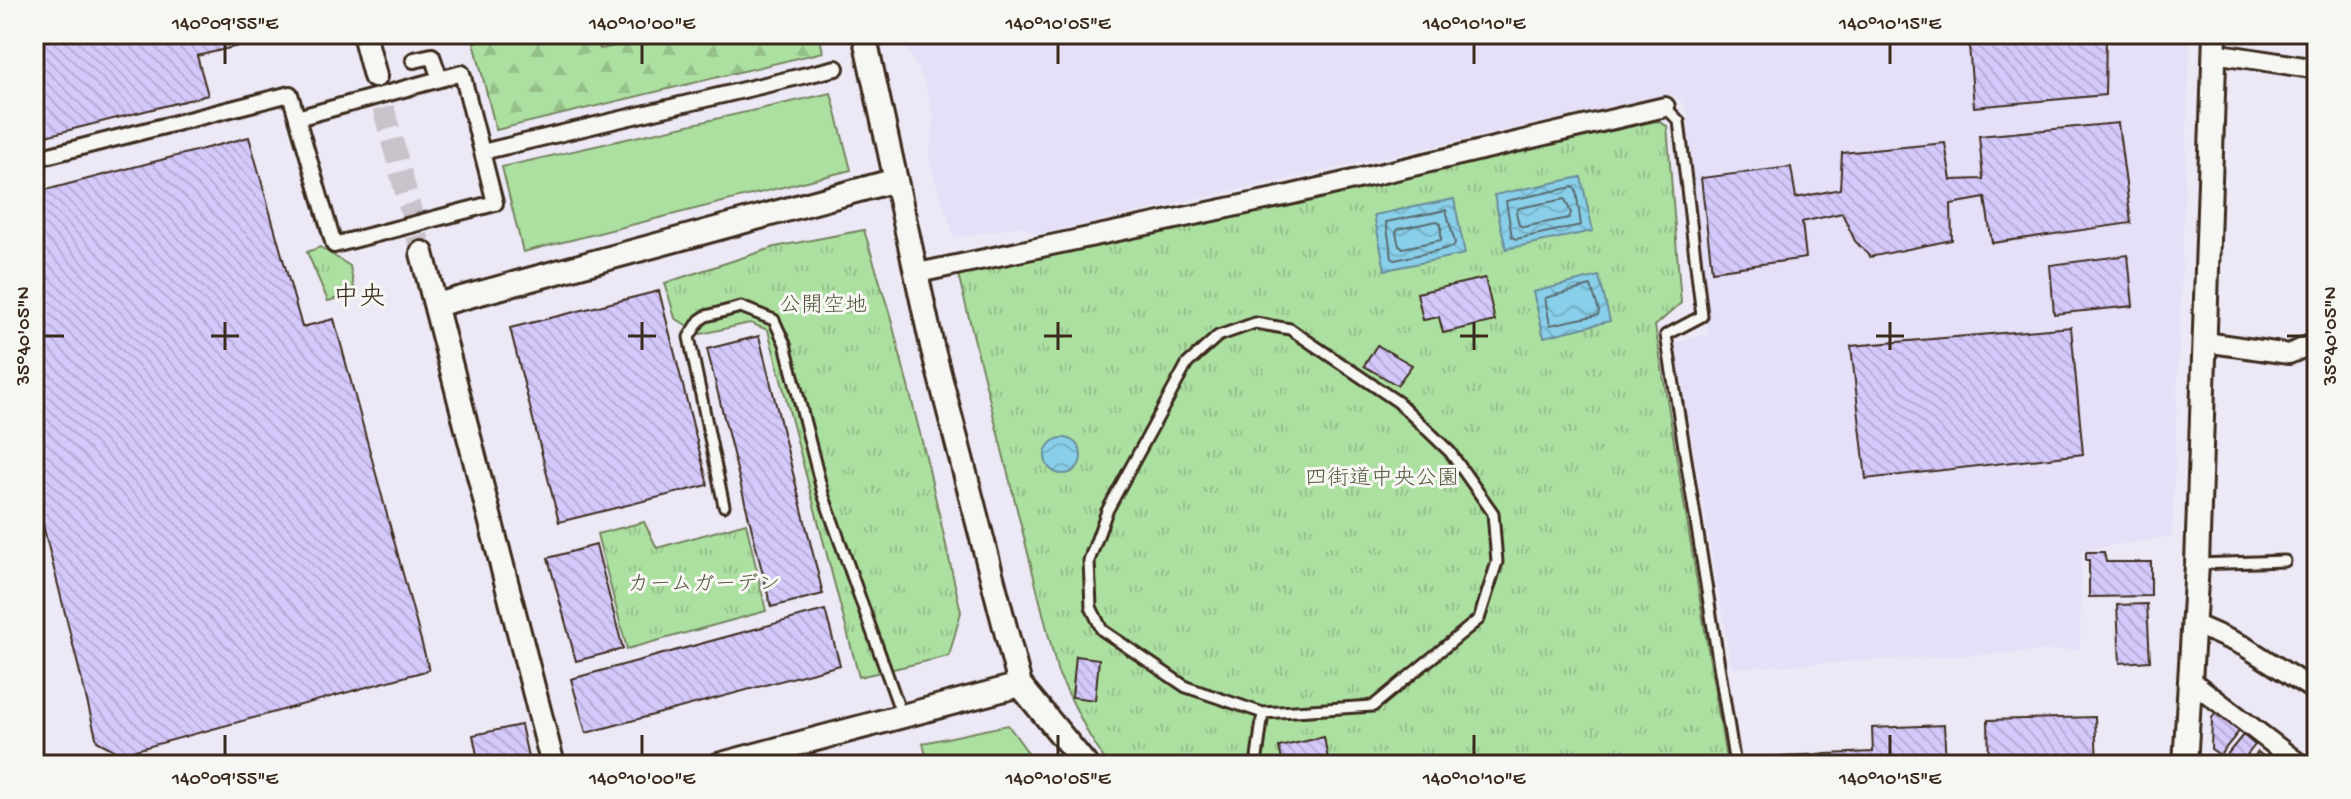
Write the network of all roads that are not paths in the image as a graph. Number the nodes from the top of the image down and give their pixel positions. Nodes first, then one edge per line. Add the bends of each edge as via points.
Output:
1 (364, 34) edge
2 (864, 34) edge
3 (2214, 43) edge
4 (414, 60) dead end
5 (836, 68) dead end
6 (2317, 69) edge
7 (375, 76) tunnel mouth
8 (440, 79) junction
9 (1665, 107) joint
10 (297, 118) junction
11 (482, 152) junction
12 (34, 159) edge
13 (896, 180) junction
14 (422, 253) tunnel mouth
15 (918, 273) junction
16 (436, 305) junction
17 (2205, 342) junction
18 (2317, 342) edge
19 (724, 506) dead end
20 (2285, 561) dead end
21 (2197, 564) junction
22 (2194, 624) junction
23 (2317, 679) edge
24 (2190, 680) junction
25 (1020, 685) junction
26 (1263, 713) junction
27 (902, 716) junction
28 (553, 765) edge
29 (718, 765) edge
30 (1086, 765) edge
31 (1256, 765) edge
32 (1735, 765) edge
33 (2185, 765) edge
34 (2301, 765) edge

1 - 7 street
2 - 13 street
3 - 6 street
3 - 17 street
4 - 8 street via 432,56
5 - 11 street
8 - 10 street
8 - 11 street via 462,73
9 - 15 street via 1289,195
9 - 32 lane via 1679,121 1702,316 1666,335
10 - 11 street via 334,245 495,203
10 - 12 street via 290,94
13 - 15 street
13 - 16 street
14 - 16 street
15 - 25 street
16 - 28 street
17 - 18 street via 2289,354
17 - 21 street
19 - 27 lane via 689,337 706,316 741,307 774,320 785,344 823,494
20 - 21 lane
21 - 22 street
22 - 23 street via 2244,646 2309,687
22 - 24 street
24 - 33 street
24 - 34 street
25 - 27 street
25 - 30 street
26 - 26 lane via 1373,706 1479,619 1497,562 1493,513 1450,452 1398,402 1327,352 1290,329 1255,323 1218,336 1187,364 1107,511 1089,561 1091,607 1102,630 1186,687
26 - 31 lane
27 - 29 street

